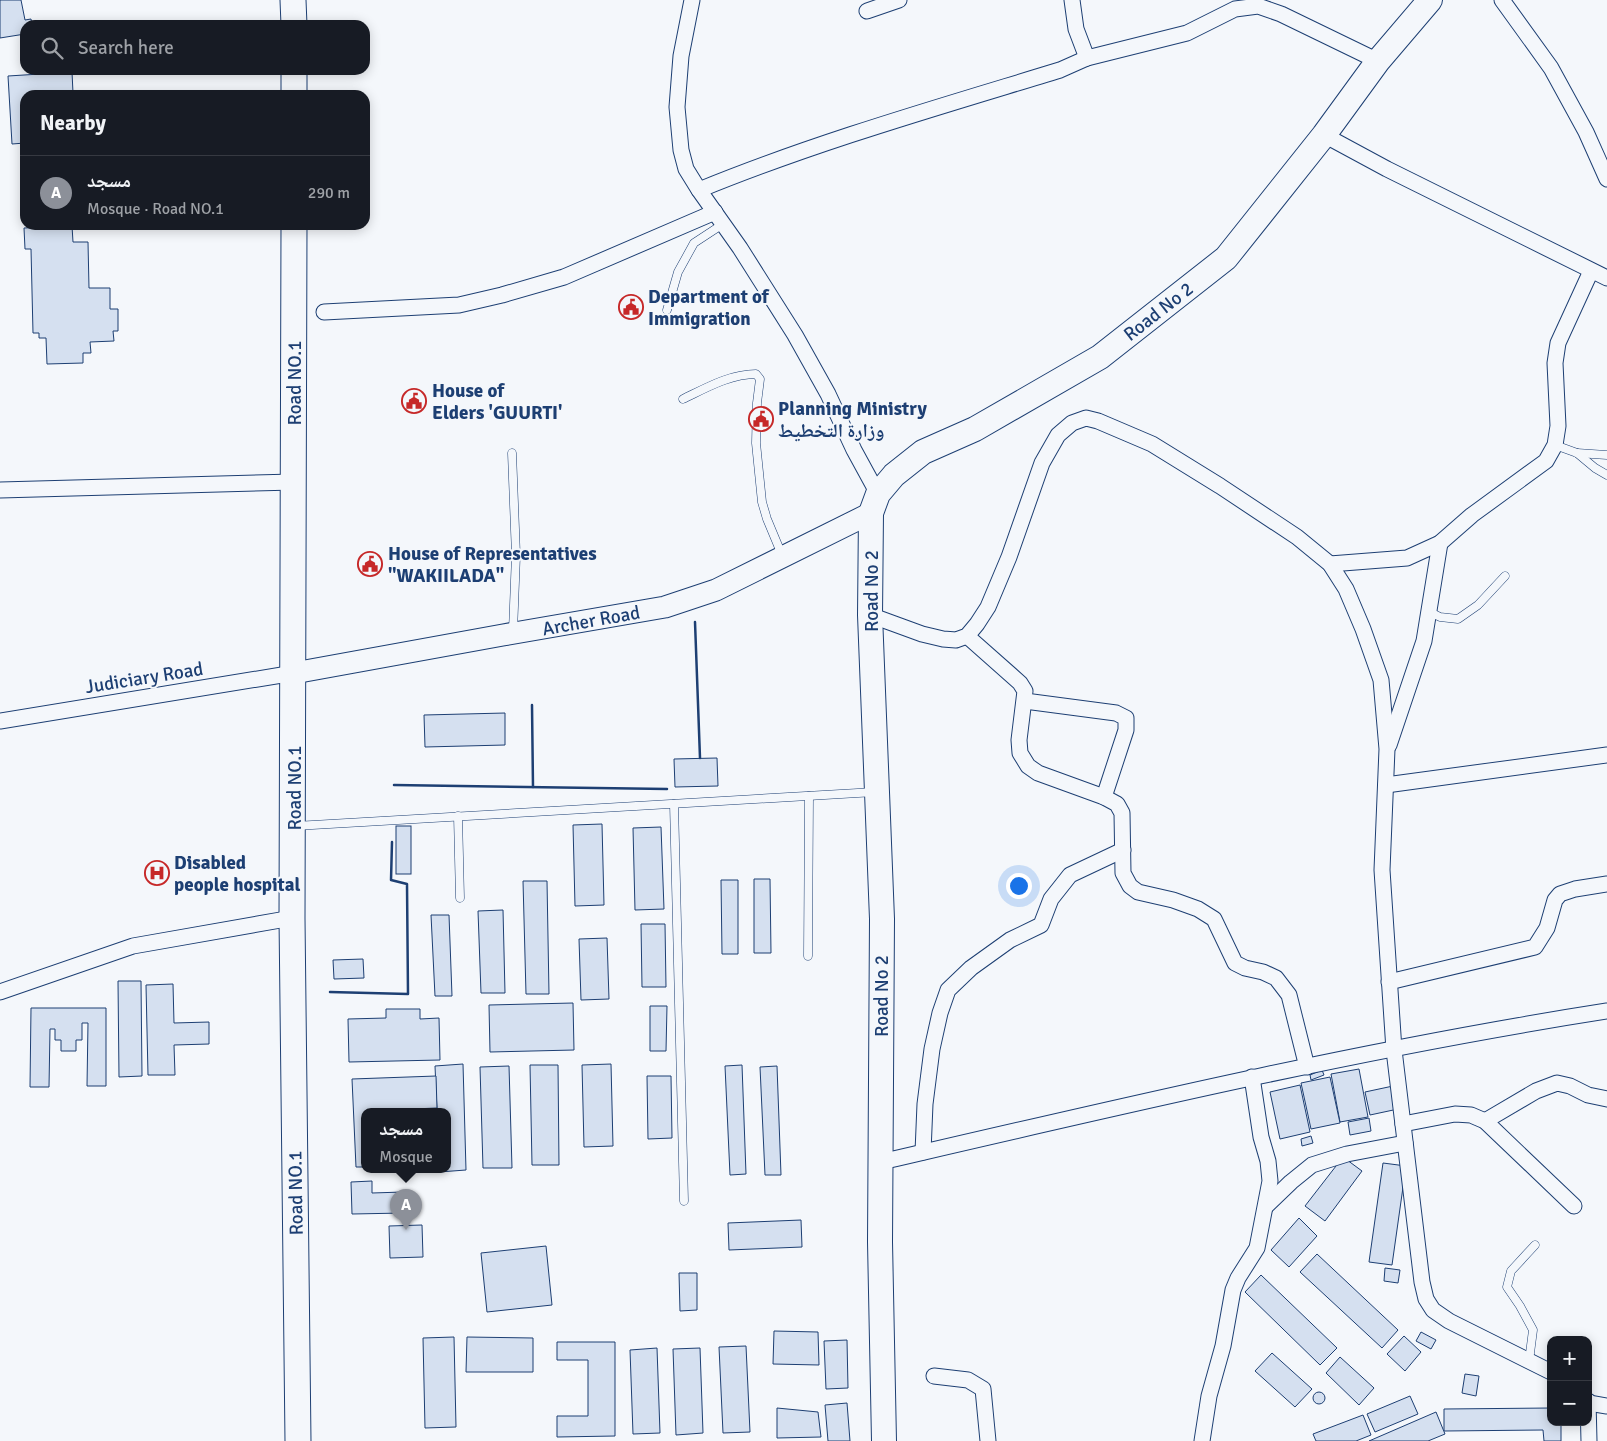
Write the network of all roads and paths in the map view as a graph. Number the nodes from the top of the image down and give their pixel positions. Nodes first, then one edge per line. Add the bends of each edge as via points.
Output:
1 (293, 0) edge
2 (692, 0) edge
3 (899, 0) edge
4 (1072, 0) edge
5 (1430, 0) edge
6 (1502, 0) edge
7 (867, 11) dead end
8 (294, 20) edge
9 (1087, 58) junction
10 (1378, 61) junction
11 (294, 75) edge
12 (294, 90) edge
13 (1324, 135) junction
14 (1607, 179) edge
15 (699, 190) junction
16 (719, 218) junction
17 (294, 230) edge
18 (1591, 271) junction
19 (1607, 278) edge
20 (667, 310) dead end
21 (324, 312) dead end
22 (683, 399) dead end
23 (1555, 445) junction
24 (512, 453) dead end
25 (1577, 453) junction
26 (1607, 455) edge
27 (1607, 475) edge
28 (294, 482) junction
29 (0, 490) edge
30 (875, 503) junction
31 (1440, 544) junction
32 (783, 557) junction
33 (1330, 564) junction
34 (1504, 576) dead end
35 (1430, 612) junction
36 (870, 615) junction
37 (513, 633) junction
38 (967, 636) junction
39 (294, 673) junction
40 (1025, 701) junction
41 (0, 721) edge
42 (1387, 749) junction
43 (1607, 755) edge
44 (1386, 785) junction
45 (877, 792) junction
46 (809, 796) junction
47 (1104, 796) junction
48 (674, 804) junction
49 (458, 816) junction
50 (294, 826) junction
51 (1123, 850) junction
52 (1607, 884) edge
53 (460, 898) dead end
54 (292, 918) junction
55 (808, 956) dead end
56 (1389, 982) junction
57 (0, 992) edge
58 (1607, 1011) edge
59 (1394, 1050) junction
60 (1307, 1067) junction
61 (1252, 1077) junction
62 (1607, 1099) edge
63 (1485, 1121) junction
64 (1403, 1124) junction
65 (1405, 1143) junction
66 (923, 1152) junction
67 (881, 1162) junction
68 (684, 1201) dead end
69 (1266, 1206) junction
70 (1574, 1206) dead end
71 (1534, 1245) dead end
72 (1529, 1361) junction
73 (1547, 1370) edge
74 (934, 1376) dead end
75 (1592, 1403) edge
76 (1607, 1406) edge
77 (1589, 1426) edge
78 (298, 1441) edge
79 (884, 1441) edge
80 (988, 1441) edge
81 (1202, 1441) edge
82 (1589, 1441) edge

1 - 8 highway
2 - 15 street via 681,56 676,107 686,169
3 - 7 street
4 - 9 street via 1076,29
5 - 10 main road, Road No 2
6 - 14 street via 1551,68
9 - 10 street via 1187,34 1235,9 1258,6
9 - 15 street via 1060,70 859,132
10 - 13 main road, Road No 2
11 - 12 highway
13 - 18 street
13 - 30 main road, Road No 2 via 1226,258 1100,357 974,430 923,452 894,475
15 - 16 street
16 - 20 lane via 694,243 678,272
16 - 21 street via 564,277 502,295 459,305
16 - 30 street via 795,335 828,394
17 - 28 highway, Road NO.1
18 - 19 street
18 - 23 street via 1558,343
22 - 32 lane via 724,380 749,374 756,374 760,379 756,443 762,502
23 - 25 lane
23 - 31 street via 1546,461 1472,515
24 - 37 lane via 516,555
25 - 26 lane
25 - 27 lane
28 - 29 street
28 - 39 highway, Road NO.1
30 - 32 main road, Archer Road
30 - 36 main road, Road No 2
31 - 33 street via 1407,558
31 - 35 street
32 - 37 main road, Archer Road via 716,590 665,607
33 - 38 street via 1220,486 1152,444 1086,418 1072,424 1058,436 1042,463 988,607
33 - 42 street via 1346,589 1381,680
34 - 35 lane via 1478,604 1458,619
35 - 42 street via 1415,671
36 - 38 street via 943,639 956,640
36 - 45 main road, Road No 2
37 - 39 main road, Archer Road
38 - 40 street via 1020,683 1026,691
39 - 41 street, Judiciary Road
39 - 50 highway, Road NO.1
40 - 47 street via 1019,740 1020,753 1028,766 1038,773
40 - 47 street via 1116,713 1126,718 1126,730
42 - 44 street
43 - 44 street
44 - 56 street via 1382,870
45 - 46 lane
45 - 67 main road, Road No 2 via 882,919
46 - 48 lane
46 - 55 lane
47 - 51 street via 1122,813
48 - 49 lane
48 - 68 lane
49 - 50 lane
49 - 53 lane
50 - 54 highway, Road NO.1
51 - 60 street via 1123,873 1130,886 1138,892 1198,909 1214,919 1235,963 1276,978 1283,986 1289,995
51 - 66 street via 1070,875 1052,900 1041,925 1010,940 970,968 948,990 932,1048
52 - 56 street via 1560,894 1555,900 1547,928 1535,947
54 - 57 street via 133,946
54 - 78 highway, Road NO.1
56 - 59 street
58 - 59 street
59 - 60 street
59 - 64 street
60 - 61 street
61 - 66 street
61 - 69 street via 1268,1161 1270,1181
62 - 63 street via 1556,1083
63 - 64 street via 1471,1115 1455,1114
63 - 70 street
64 - 65 street
65 - 69 street via 1347,1154 1312,1165
65 - 72 street via 1426,1299 1433,1310 1449,1321
66 - 67 street
67 - 79 main road, Road No 2
69 - 81 street via 1256,1248 1233,1290 1223,1346 1208,1396
71 - 72 lane via 1511,1271 1507,1287 1533,1330
72 - 73 street
74 - 80 street via 968,1380 983,1389
75 - 76 street
77 - 82 street

